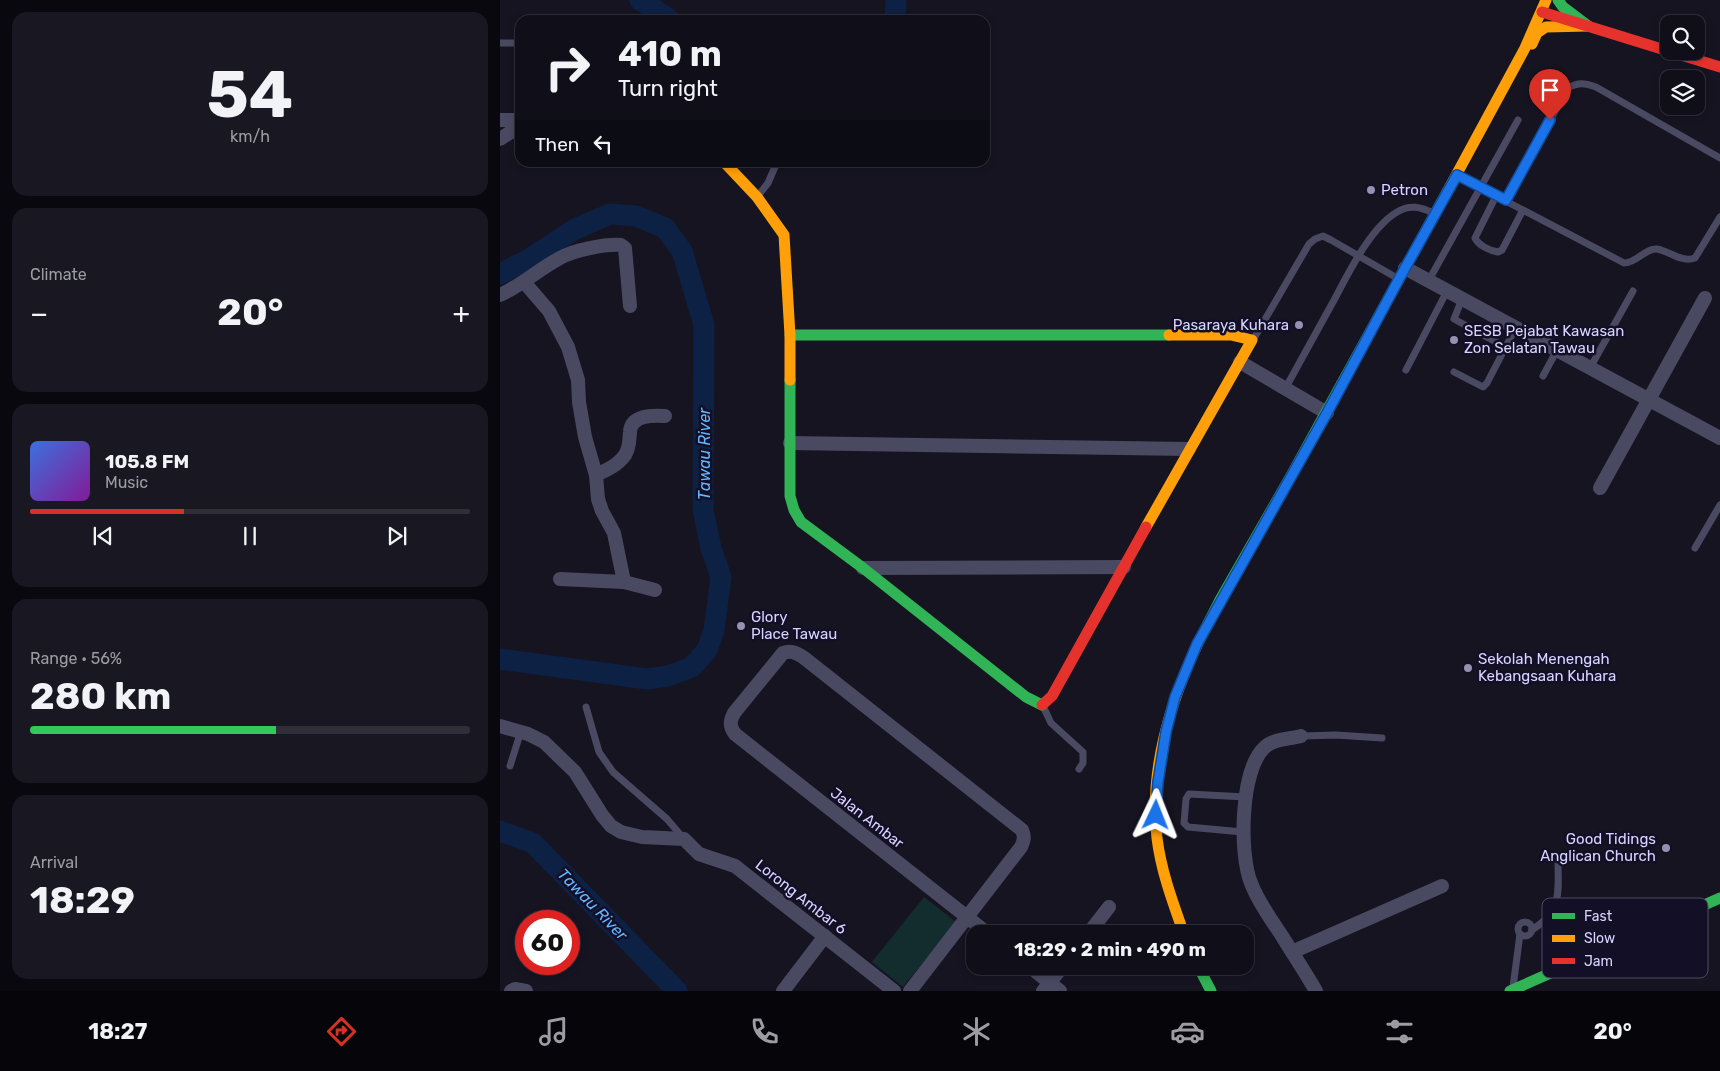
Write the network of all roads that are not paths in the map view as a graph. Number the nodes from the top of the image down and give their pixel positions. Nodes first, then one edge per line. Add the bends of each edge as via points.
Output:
1 (1546, 0) edge
2 (1558, 0) edge
3 (1542, 12) junction
4 (1588, 26) junction
5 (500, 43) edge
6 (515, 43) edge
7 (1524, 51) junction
8 (1720, 67) edge
9 (500, 120) edge
10 (515, 120) edge
11 (1518, 120) dead end
12 (515, 129) edge
13 (500, 139) edge
14 (1720, 158) edge
15 (729, 167) edge
16 (775, 167) edge
17 (1457, 175) junction
18 (1480, 188) junction
19 (1496, 196) junction
20 (757, 197) junction
21 (1506, 200) junction
22 (1524, 210) junction
23 (1436, 214) junction
24 (1720, 216) edge
25 (1359, 256) junction
26 (1402, 273) junction
27 (1429, 280) junction
28 (524, 282) junction
29 (1447, 290) junction
30 (1633, 292) dead end
31 (500, 295) edge
32 (1463, 298) junction
33 (1705, 298) dead end
34 (630, 306) dead end
35 (1516, 327) junction
36 (790, 335) junction
37 (1252, 340) junction
38 (1505, 348) junction
39 (1557, 350) junction
40 (1240, 362) junction
41 (1590, 368) junction
42 (1406, 370) dead end
43 (1454, 372) dead end
44 (1543, 376) dead end
45 (1285, 389) junction
46 (1649, 401) junction
47 (1327, 413) junction
48 (665, 416) dead end
49 (1720, 438) edge
50 (790, 443) junction
51 (1189, 449) junction
52 (596, 475) junction
53 (1600, 488) dead end
54 (1720, 505) edge
55 (1694, 548) dead end
56 (1124, 567) junction
57 (863, 568) junction
58 (560, 579) dead end
59 (624, 582) junction
60 (655, 590) dead end
61 (1043, 705) junction
62 (586, 707) dead end
63 (500, 726) edge
64 (521, 731) junction
65 (1301, 736) joint
66 (1382, 738) dead end
67 (510, 766) dead end
68 (1079, 769) dead end
69 (1246, 797) junction
70 (1244, 832) junction
71 (684, 839) junction
72 (1558, 860) dead end
73 (1442, 886) dead end
74 (1557, 898) edge
75 (1720, 898) edge
76 (1708, 903) edge
77 (1109, 907) dead end
78 (967, 918) junction
79 (1542, 924) edge
80 (976, 925) edge
81 (1095, 925) edge
82 (1181, 925) edge
83 (1532, 930) junction
84 (1520, 934) junction
85 (825, 936) junction
86 (1292, 952) junction
87 (1038, 975) edge
88 (1058, 975) edge
89 (1203, 975) edge
90 (1542, 977) edge
91 (1051, 988) edge
92 (1512, 990) edge
93 (511, 991) edge
94 (526, 991) edge
95 (783, 991) edge
96 (894, 991) edge
97 (910, 991) edge
98 (1211, 991) edge
99 (1316, 991) edge

1 - 3 street
2 - 4 street
3 - 4 street
3 - 7 street
4 - 7 street via 1546,27
4 - 8 street
5 - 6 lane
7 - 17 street
9 - 10 street
11 - 18 lane
12 - 13 street
14 - 21 lane via 1596,87 1575,83 1568,88
15 - 20 street
16 - 20 lane
17 - 18 lane
17 - 23 street
18 - 19 lane
18 - 27 lane
19 - 21 lane
19 - 22 lane via 1474,238 1493,252 1502,250
20 - 36 street via 784,235
21 - 22 lane
22 - 24 lane via 1624,263 1656,249 1689,260 1695,258
23 - 25 lane via 1418,206 1398,211 1376,231
23 - 26 street
25 - 26 lane
25 - 37 lane via 1323,236 1315,239
25 - 45 lane
26 - 27 street
26 - 47 street
27 - 29 street
28 - 31 street
28 - 34 street via 560,258 621,244 625,248
28 - 52 street via 549,311 568,347 578,380 585,438
29 - 32 street
29 - 42 lane
30 - 41 lane
32 - 35 street
32 - 38 lane via 1454,319
33 - 46 street
35 - 38 lane
35 - 39 street
36 - 37 street via 1231,335
36 - 50 street
37 - 40 street
38 - 43 lane via 1483,387
39 - 41 street
39 - 44 lane
40 - 45 street
40 - 51 street
41 - 46 street
45 - 47 street
46 - 49 street
46 - 53 street
47 - 82 street via 1197,644 1175,697 1161,758 1156,828 1158,848
48 - 52 street via 648,415 635,423 630,430 630,446 624,457
50 - 51 street
50 - 57 street via 790,496 801,522
51 - 56 street
52 - 59 street via 598,498 614,533
54 - 55 lane
56 - 57 street
56 - 61 street via 1052,696
57 - 61 street via 1026,697
58 - 59 street
59 - 60 street
61 - 68 lane via 1051,723 1083,752 1083,763
62 - 71 lane via 599,752 613,772 667,819
63 - 64 street
64 - 67 lane
64 - 71 street via 544,742 575,772 611,826 637,836
65 - 66 lane
65 - 69 street via 1272,742 1260,751 1254,762
69 - 70 street
69 - 70 lane via 1189,794 1184,823 1188,827
70 - 86 street via 1250,883
71 - 85 street, Lorong Ambar 6 via 700,854 736,866
72 - 74 lane
73 - 86 street
75 - 76 street
77 - 81 street
78 - 78 street, Jalan Ambar via 1021,847 1022,830 796,652 788,651 777,658 734,713 730,725 735,734
78 - 80 street, Jalan Ambar
78 - 97 street
79 - 83 lane
83 - 84 lane via 1525,936
83 - 84 lane via 1528,922 1523,922 1519,925
84 - 92 lane
85 - 95 street
85 - 96 street, Lorong Ambar 6
86 - 99 street
87 - 91 street
88 - 91 street
89 - 98 street
90 - 92 street
93 - 94 street

